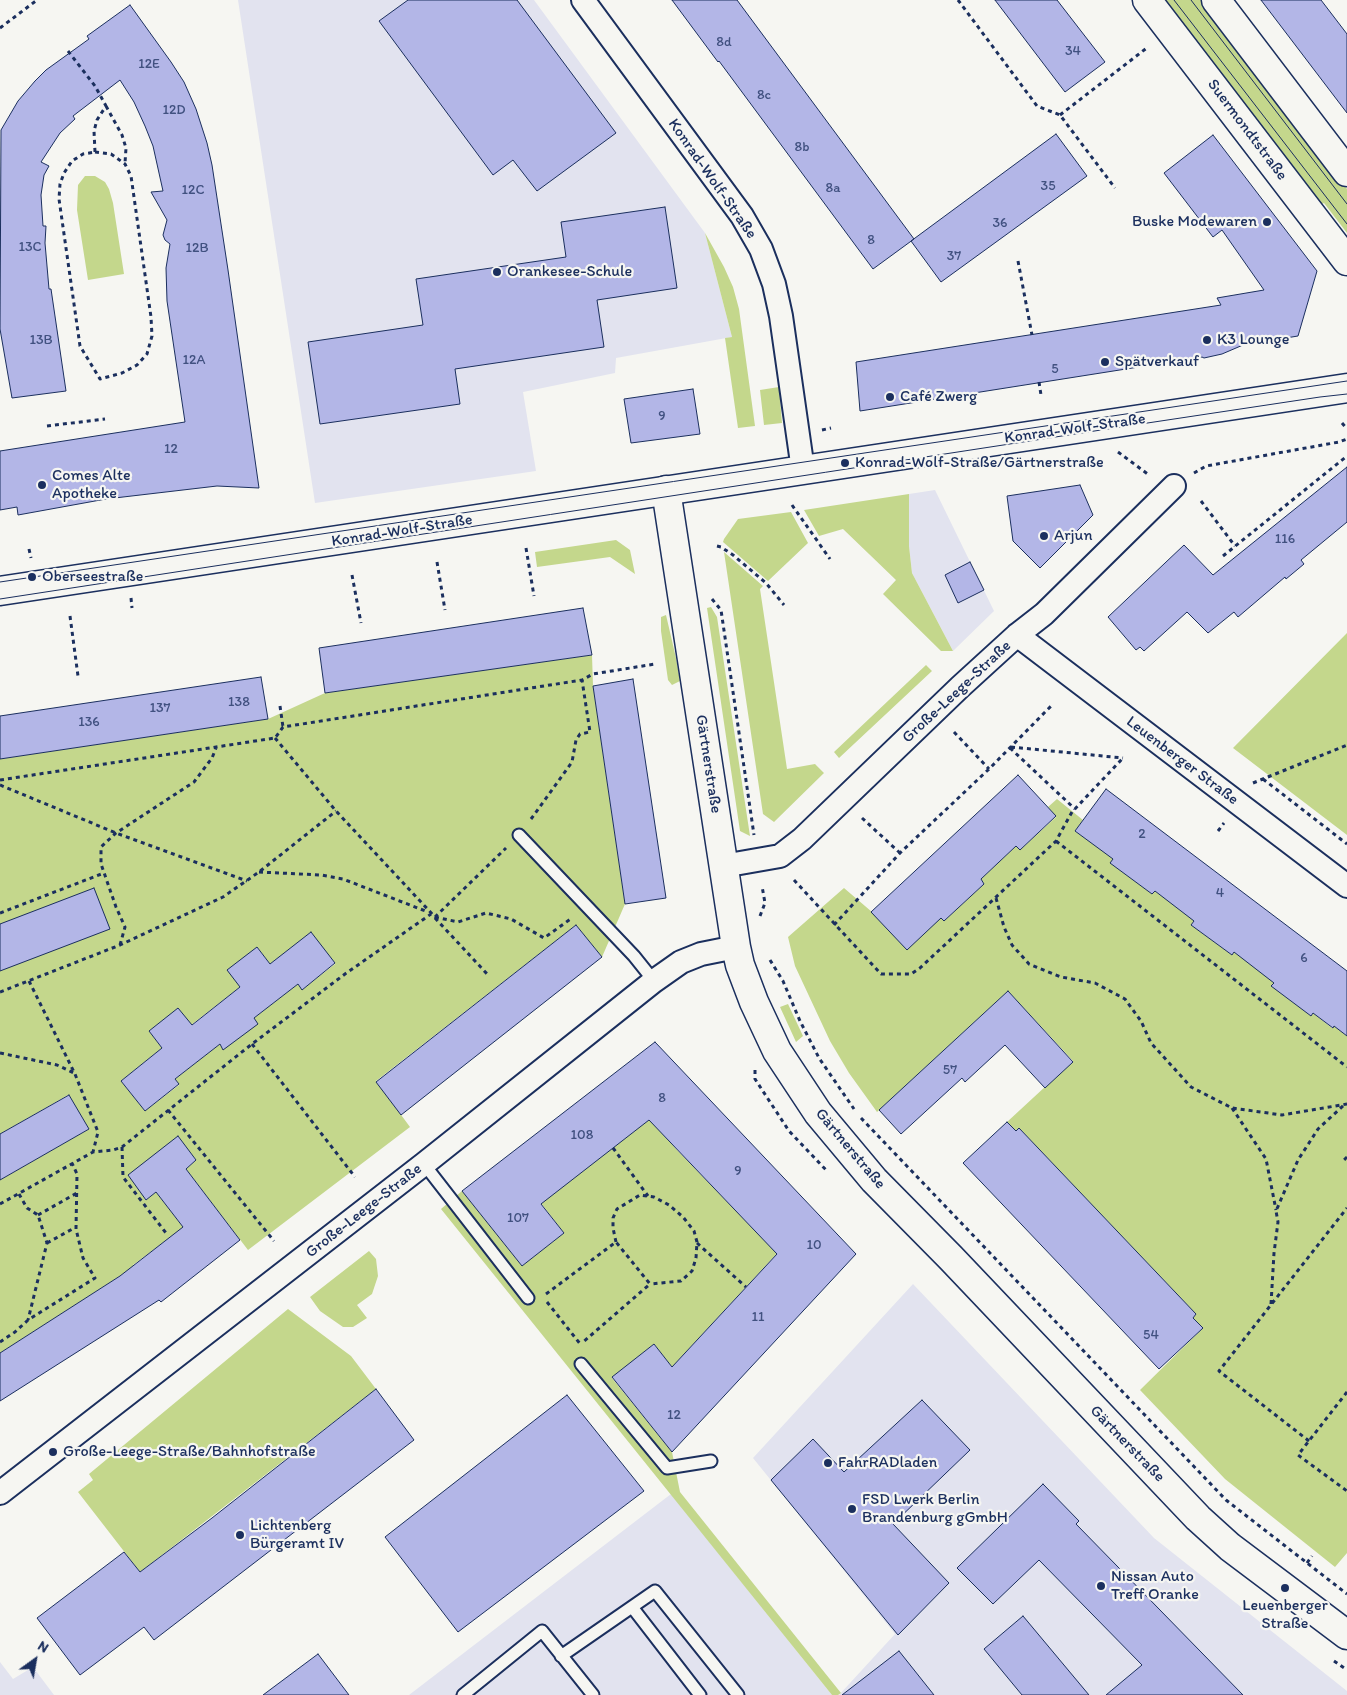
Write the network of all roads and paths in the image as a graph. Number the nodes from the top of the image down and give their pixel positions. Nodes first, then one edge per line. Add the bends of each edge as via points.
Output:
1 (37, 0) edge
2 (583, 0) edge
3 (958, 0) edge
4 (1147, 0) edge
5 (1216, 0) edge
6 (0, 28) edge
7 (1152, 44) dead end
8 (68, 51) dead end
9 (106, 106) junction
10 (1060, 115) junction
11 (94, 152) junction
12 (125, 164) junction
13 (1347, 172) edge
14 (1115, 188) dead end
15 (1018, 260) dead end
16 (1347, 261) edge
17 (1032, 335) dead end
18 (1040, 382) dead end
19 (1347, 388) edge
20 (1042, 395) dead end
21 (105, 419) dead end
22 (1342, 423) dead end
23 (47, 426) dead end
24 (1097, 426) junction
25 (1347, 429) edge
26 (1347, 439) edge
27 (1347, 456) edge
28 (804, 470) junction
29 (1174, 486) junction
30 (666, 490) junction
31 (1201, 502) dead end
32 (792, 505) dead end
33 (717, 546) dead end
34 (1235, 546) junction
35 (526, 548) dead end
36 (1223, 556) dead end
37 (830, 559) dead end
38 (437, 562) dead end
39 (352, 575) dead end
40 (0, 591) edge
41 (712, 592) dead end
42 (534, 596) dead end
43 (784, 605) dead end
44 (445, 610) dead end
45 (70, 616) dead end
46 (361, 622) dead end
47 (1017, 635) junction
48 (655, 664) dead end
49 (78, 676) dead end
50 (582, 680) junction
51 (1053, 704) dead end
52 (280, 706) dead end
53 (283, 727) junction
54 (954, 732) dead end
55 (275, 738) junction
56 (1347, 745) edge
57 (216, 747) junction
58 (1010, 747) junction
59 (989, 769) junction
60 (1263, 778) junction
61 (0, 780) edge
62 (0, 786) edge
63 (1238, 804) junction
64 (1075, 809) junction
65 (336, 811) junction
66 (862, 818) dead end
67 (116, 833) junction
68 (519, 835) junction
69 (1056, 841) junction
70 (1347, 844) edge
71 (900, 853) junction
72 (758, 861) junction
73 (723, 866) junction
74 (259, 872) junction
75 (104, 873) junction
76 (794, 880) dead end
77 (247, 881) junction
78 (1347, 886) edge
79 (996, 898) junction
80 (588, 907) junction
81 (0, 913) edge
82 (431, 914) junction
83 (435, 917) junction
84 (760, 918) dead end
85 (834, 925) junction
86 (120, 945) junction
87 (736, 947) junction
88 (769, 958) dead end
89 (489, 976) dead end
90 (29, 981) junction
91 (654, 981) junction
92 (0, 992) edge
93 (252, 1044) junction
94 (0, 1053) edge
95 (1347, 1067) edge
96 (75, 1074) junction
97 (1346, 1104) edge
98 (1232, 1108) junction
99 (168, 1110) junction
100 (122, 1147) junction
101 (613, 1148) dead end
102 (93, 1152) junction
103 (1347, 1157) edge
104 (1347, 1162) edge
105 (72, 1163) junction
106 (424, 1164) junction
107 (355, 1176) dead end
108 (77, 1193) junction
109 (19, 1194) junction
110 (648, 1196) junction
111 (0, 1204) edge
112 (1347, 1208) edge
113 (1276, 1211) junction
114 (38, 1215) junction
115 (76, 1227) junction
116 (166, 1234) dead end
117 (274, 1241) dead end
118 (616, 1242) junction
119 (696, 1242) junction
120 (46, 1243) junction
121 (650, 1284) junction
122 (746, 1287) dead end
123 (528, 1298) dead end
124 (1271, 1304) junction
125 (28, 1320) junction
126 (0, 1342) edge
127 (581, 1344) junction
128 (581, 1364) joint
129 (1347, 1392) edge
130 (1309, 1440) junction
131 (711, 1461) dead end
132 (1347, 1490) edge
133 (0, 1493) edge
134 (1312, 1556) dead end
135 (1307, 1563) junction
136 (1304, 1568) dead end
137 (1347, 1594) edge
138 (632, 1608) junction
139 (1347, 1635) edge
140 (561, 1656) junction
141 (463, 1695) edge
142 (593, 1695) edge
143 (700, 1695) edge
144 (738, 1695) edge

1 - 6 path
2 - 28 street, Konrad-Wolf-Straße via 742,216 761,249 781,316
3 - 10 path via 1037,106
4 - 16 main road, Suermondtstraße
5 - 13 main road
7 - 10 path
8 - 9 path
9 - 11 path via 94,131
9 - 12 path via 122,135 126,148
10 - 14 path
11 - 12 path via 111,154
11 - 12 path via 72,161 60,184 60,200 80,346 100,379 137,365 147,354 152,336 131,176
15 - 17 path
18 - 20 path
19 - 24 main road, Konrad-Wolf-Straße
21 - 23 path
22 - 25 path
24 - 28 main road, Konrad-Wolf-Straße
24 - 29 path via 1123,456 1149,475
26 - 29 path via 1206,466
27 - 34 path
28 - 30 main road, Konrad-Wolf-Straße
29 - 47 street, Große-Leege-Straße via 1044,614
30 - 40 main road, Konrad-Wolf-Straße
30 - 73 main road, Gärtnerstraße
31 - 34 path
32 - 37 path
33 - 43 path via 766,583
34 - 36 path
35 - 42 path
38 - 44 path
39 - 46 path
41 - 72 path via 713,601 721,610
45 - 49 path
47 - 63 street, Leuenberger Straße
47 - 72 street, Große-Leege-Straße via 802,839 780,856
48 - 50 path via 593,674
50 - 53 path
50 - 68 path via 590,732 580,734 572,762
51 - 58 path
52 - 53 path
53 - 55 path
54 - 59 path
55 - 57 path
55 - 65 path
56 - 60 path
57 - 61 path
57 - 67 path via 194,782
58 - 59 path
58 - 64 path
58 - 64 path via 1123,758
59 - 71 path
60 - 63 path via 1254,782
60 - 70 path
62 - 67 path
63 - 78 street, Leuenberger Straße
64 - 69 path
65 - 74 path
65 - 82 path
66 - 71 path
67 - 75 path via 101,847
67 - 77 path
68 - 80 lane
68 - 83 path
69 - 79 path
69 - 95 path
71 - 85 path
72 - 73 street, Große-Leege-Straße
72 - 84 path via 765,903
73 - 87 main road, Gärtnerstraße
74 - 77 path
74 - 82 path via 314,874 343,879
75 - 81 path
75 - 86 path via 125,927
76 - 85 path
77 - 86 path via 223,897
79 - 85 path via 912,974 880,974
79 - 98 path via 1012,944 1029,964 1061,977 1096,983 1125,999 1141,1021 1151,1043 1191,1087
80 - 83 path via 544,938 512,919 486,913 458,922
80 - 91 lane
82 - 83 path
82 - 93 path
83 - 89 path
86 - 90 path
87 - 91 street, Große-Leege-Straße via 681,962
87 - 139 main road, Gärtnerstraße via 754,1002 777,1051 818,1113 874,1180 1198,1518
88 - 135 path via 784,981 819,1058 857,1114 1226,1500
90 - 92 path
90 - 96 path
91 - 106 street, Große-Leege-Straße
93 - 99 path
93 - 107 path
94 - 96 path via 57,1065
96 - 102 path via 98,1132
97 - 98 path via 1282,1114
97 - 113 path via 1318,1128 1298,1160
98 - 113 path via 1266,1159
99 - 100 path
99 - 117 path
100 - 102 path
100 - 116 path via 123,1177
101 - 110 path
102 - 105 path
103 - 104 path via 1344,1160
105 - 108 path via 77,1174
105 - 109 path
106 - 123 lane
106 - 133 street, Große-Leege-Straße
108 - 114 path
108 - 115 path
109 - 111 path
109 - 114 path via 27,1208
110 - 118 path via 640,1195 617,1209 613,1218
110 - 119 path via 669,1205 683,1217 694,1231
112 - 124 path
113 - 124 path via 1278,1222
114 - 120 path
115 - 120 path
115 - 125 path via 83,1258 95,1278
118 - 121 path
118 - 127 path via 543,1297
119 - 121 path via 692,1272 681,1281
119 - 122 path
120 - 125 path
121 - 127 path
124 - 130 path via 1219,1371
125 - 126 path
127 - 128 path
128 - 131 lane via 667,1468
129 - 130 path
130 - 132 path via 1298,1455
134 - 135 path
135 - 136 path
135 - 137 path
138 - 140 lane
138 - 143 lane
138 - 144 lane via 656,1592
140 - 141 lane via 542,1631
140 - 142 lane

